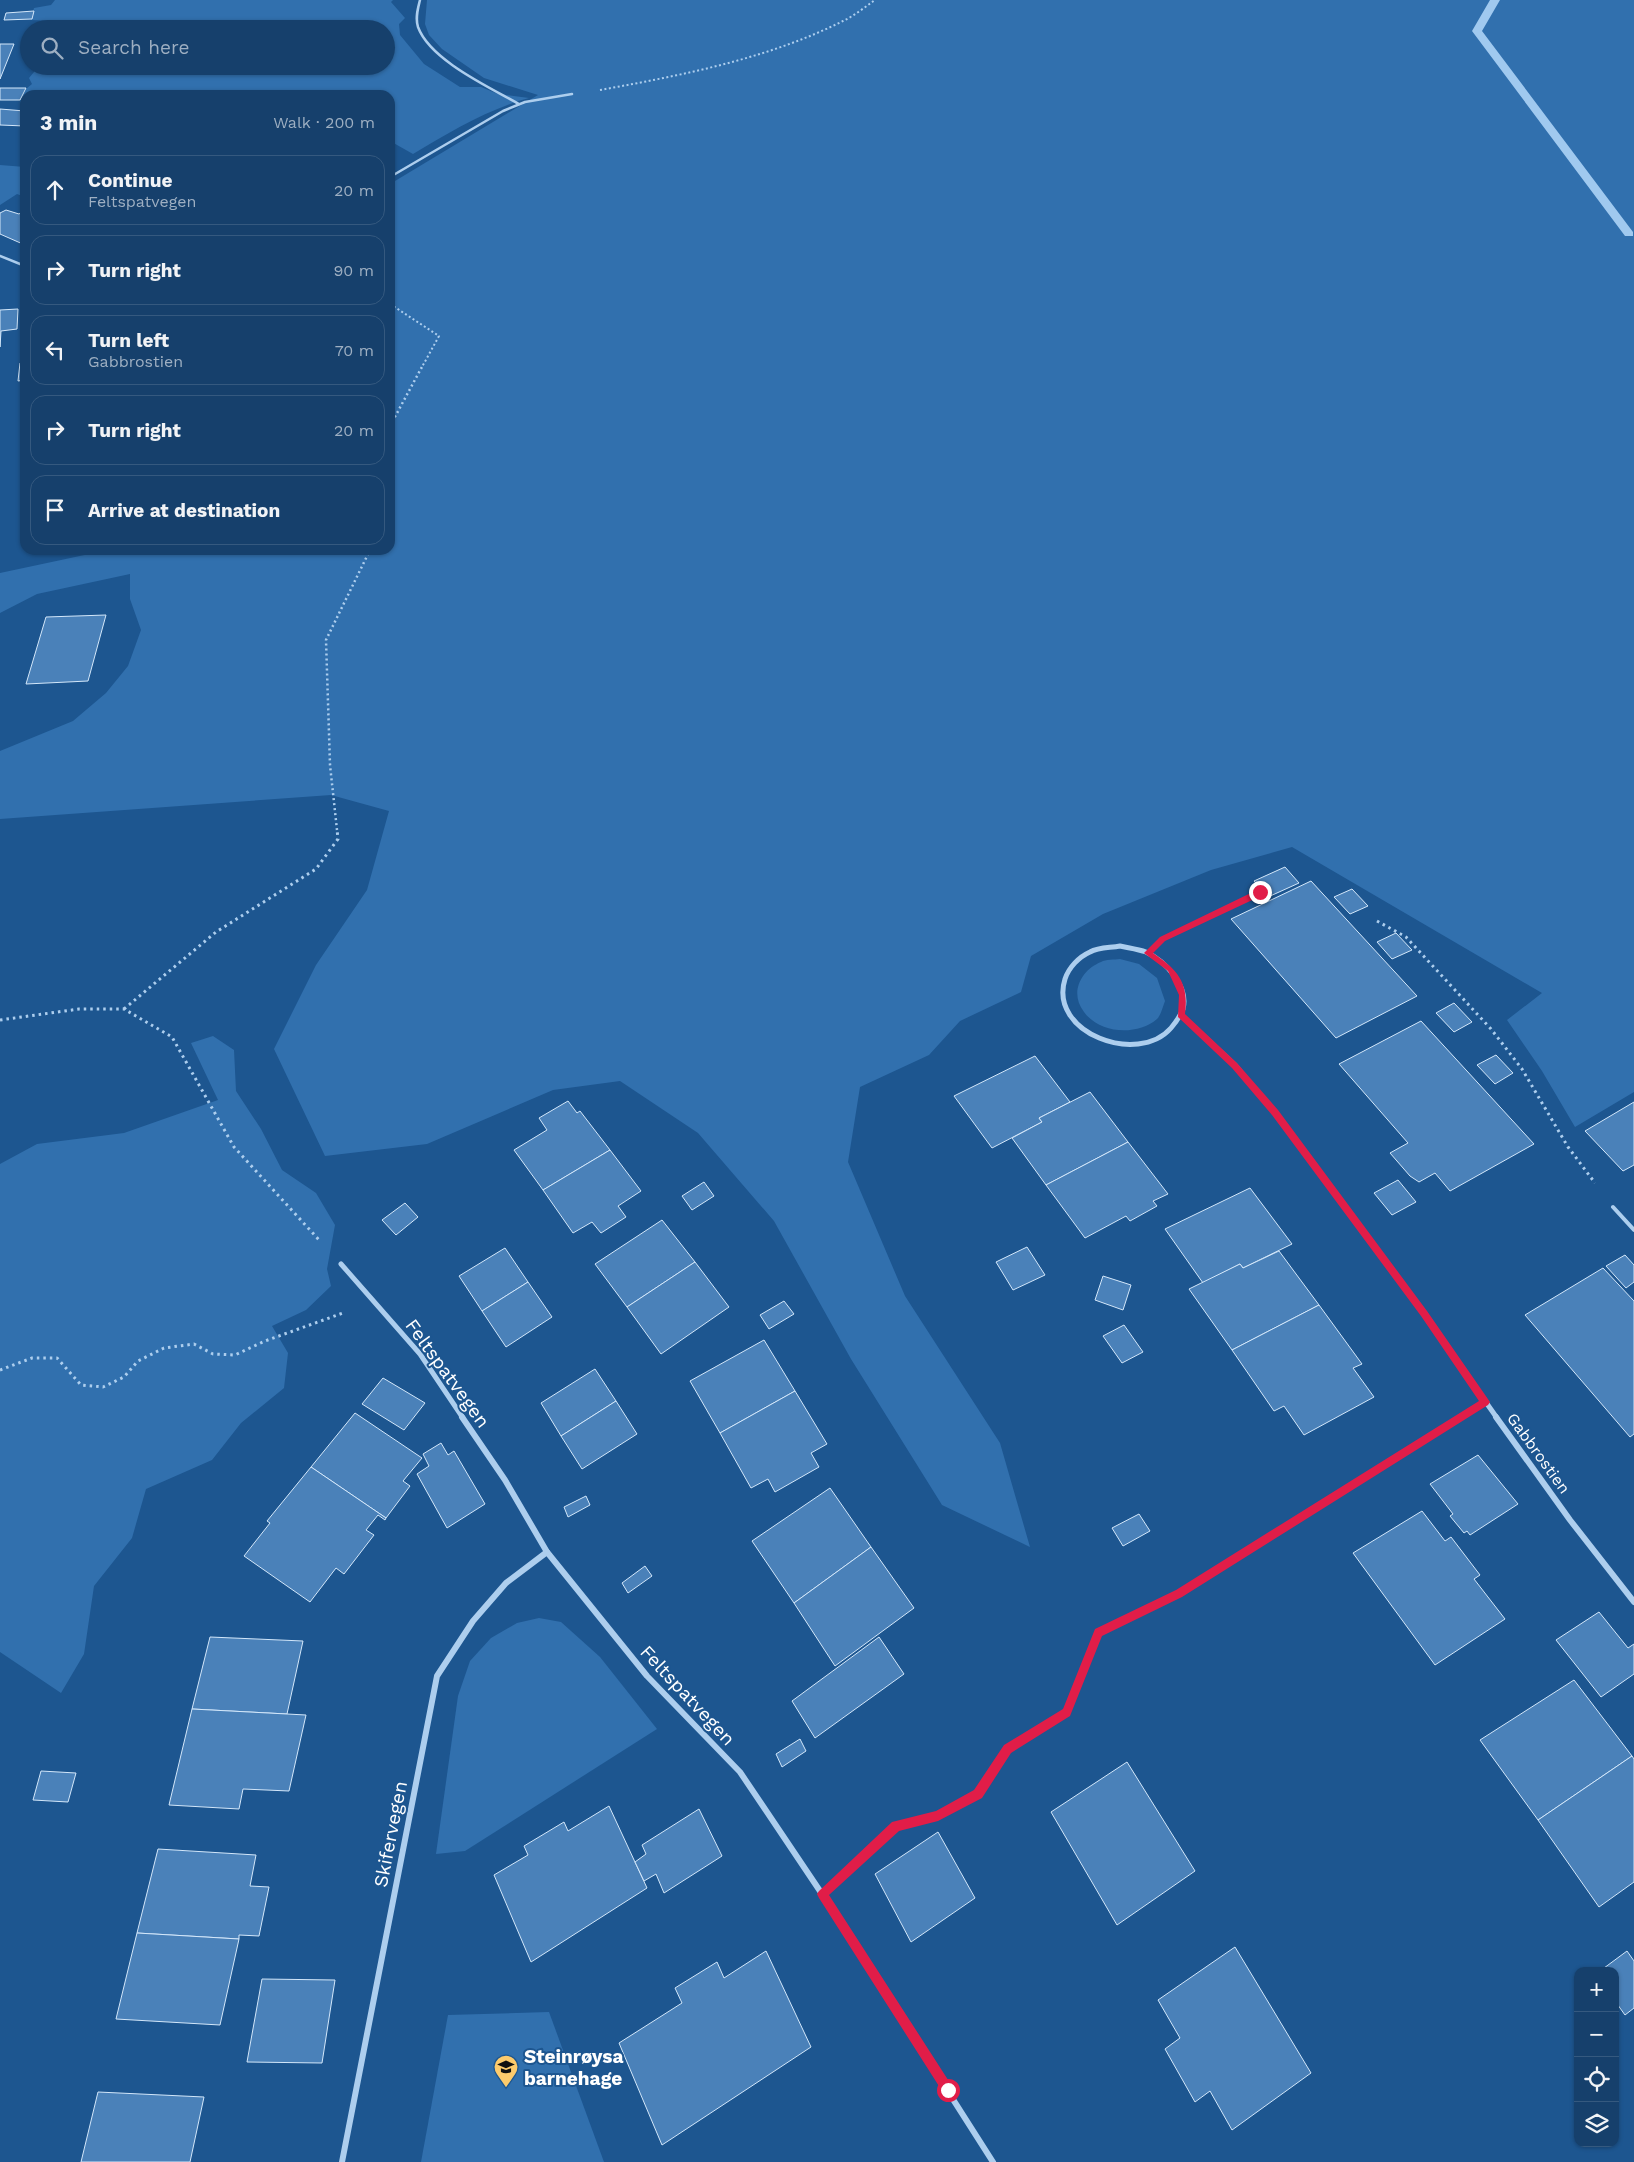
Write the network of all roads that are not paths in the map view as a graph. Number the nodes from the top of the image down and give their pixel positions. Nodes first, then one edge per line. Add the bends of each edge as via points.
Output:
1 (420, 0) edge
2 (572, 94) road end
3 (519, 104) junction
4 (395, 173) edge
5 (0, 256) edge
6 (20, 264) edge
7 (1260, 892) dead end
8 (1148, 953) junction
9 (1181, 1015) junction
10 (1613, 1207) road end
11 (1634, 1230) edge
12 (341, 1264) road end
13 (546, 1552) junction
14 (1634, 1602) edge
15 (342, 2162) edge
16 (993, 2162) edge

1 - 3 lane via 418,27 431,47 452,64
2 - 3 lane
3 - 4 lane
5 - 6 lane
7 - 8 lane via 1163,939
8 - 9 street via 1170,969 1183,995
8 - 9 street via 1120,946 1091,951 1073,963 1066,976 1063,982 1064,1003 1078,1025 1106,1042 1143,1044 1166,1034
9 - 14 street, Gabbrostien via 1235,1065 1275,1113 1424,1314 1570,1520
10 - 11 lane
12 - 13 street, Feltspatvegen via 420,1354 505,1480
13 - 15 street, Skifervegen via 506,1583 473,1621 437,1676
13 - 16 street, Feltspatvegen via 647,1676 740,1772

